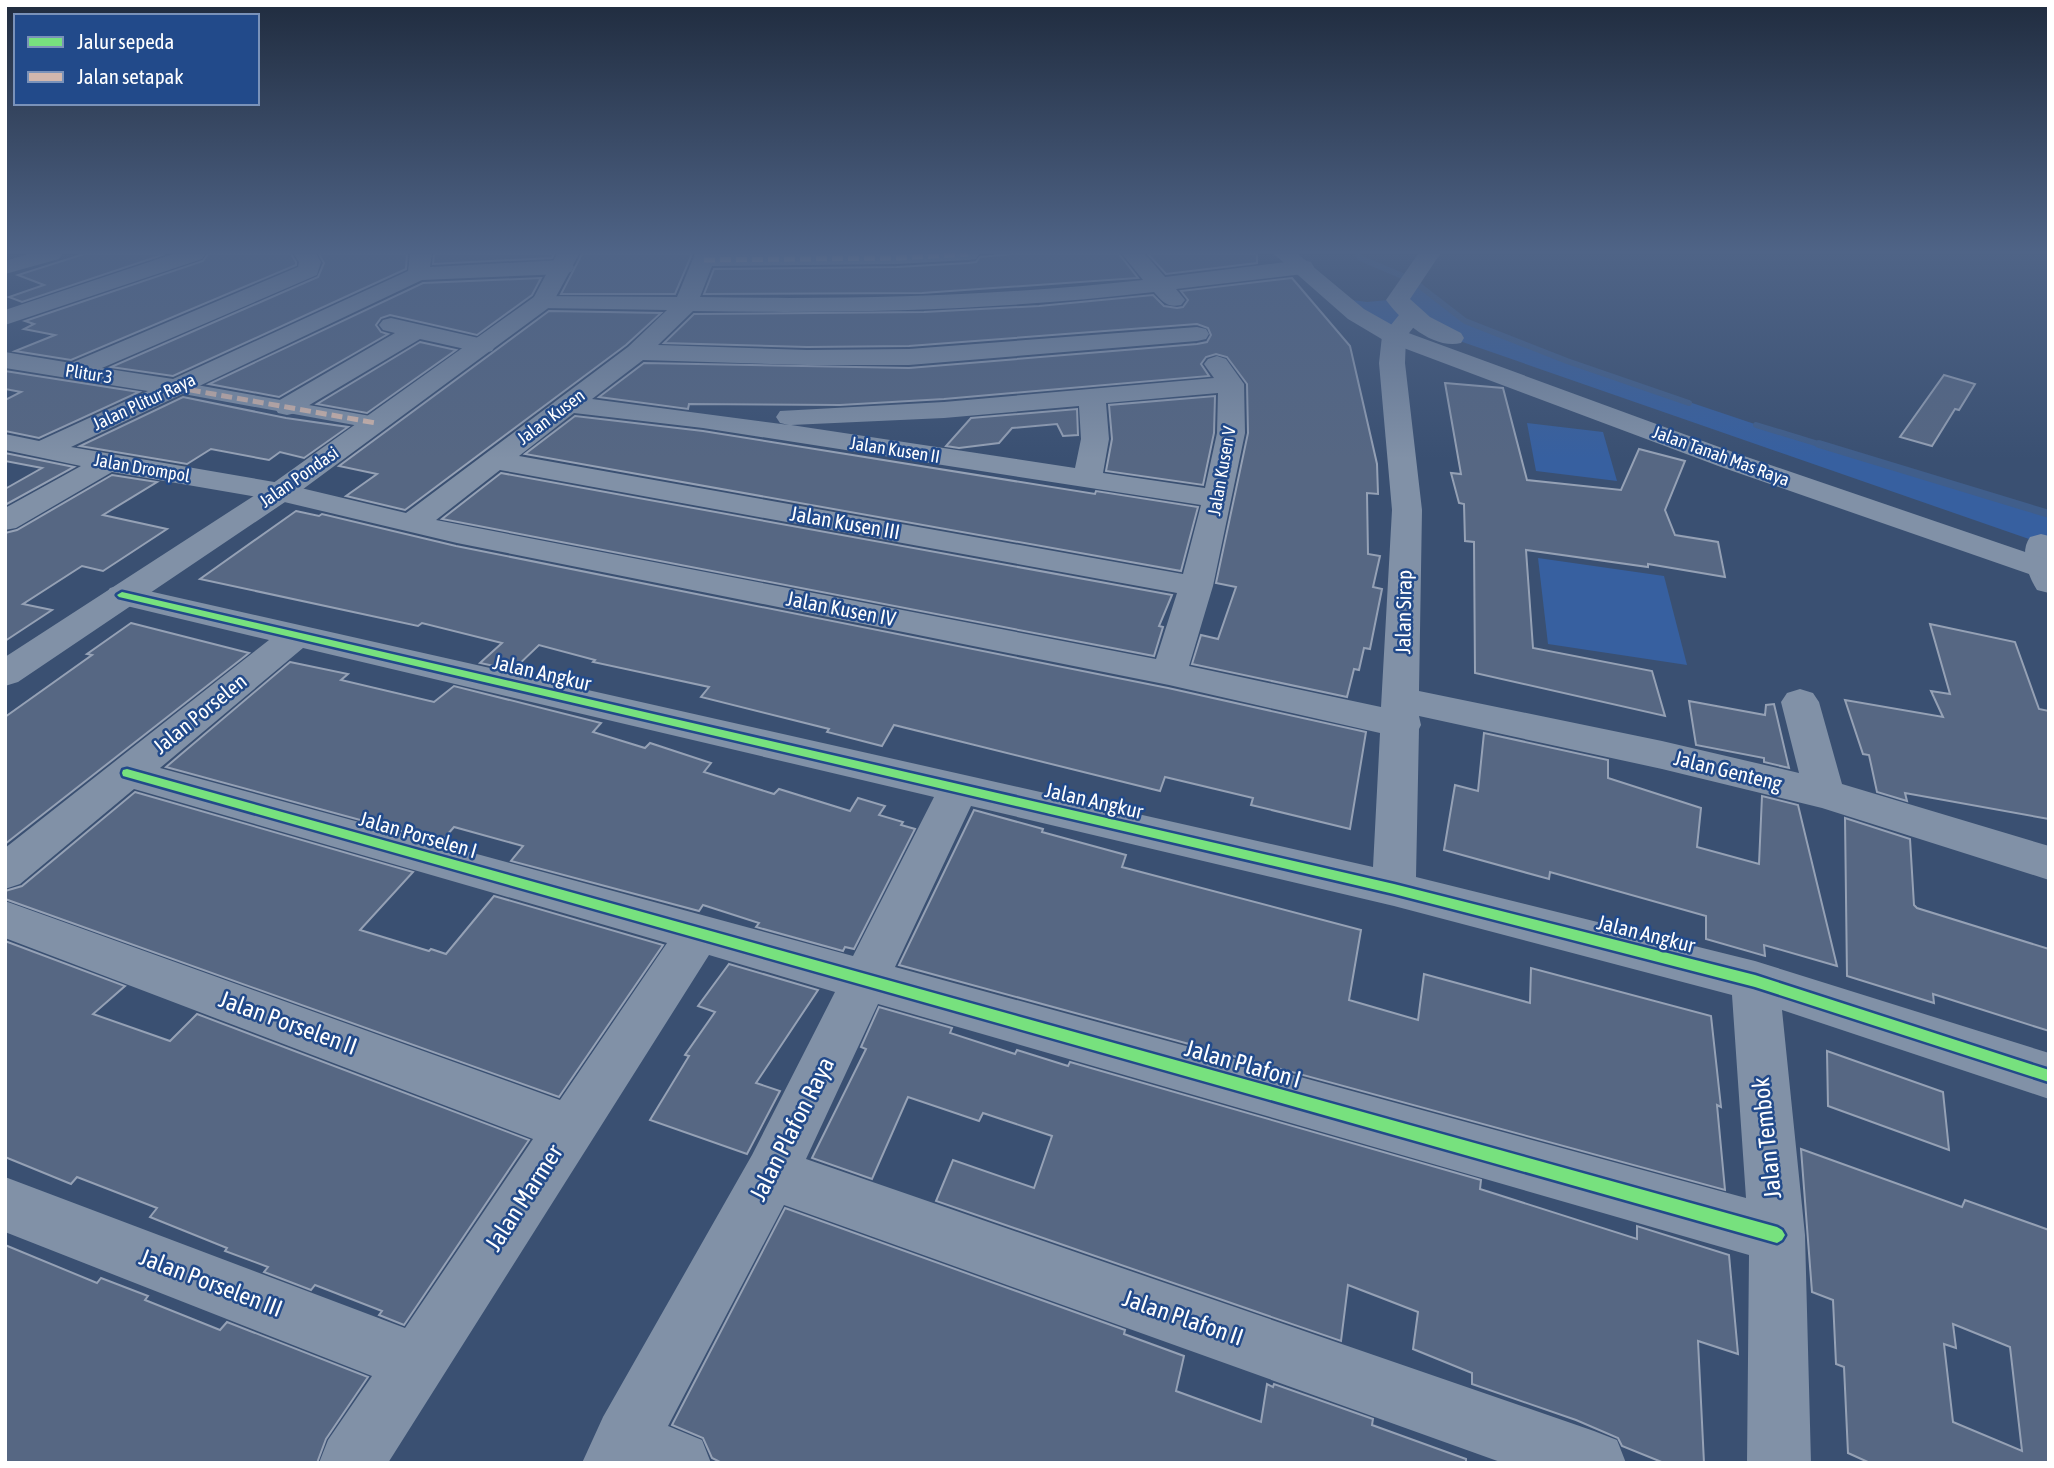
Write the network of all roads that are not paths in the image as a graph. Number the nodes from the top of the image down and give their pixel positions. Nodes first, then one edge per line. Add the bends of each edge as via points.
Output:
1 (187, 323) edge
2 (317, 323) edge
3 (379, 323) edge
4 (514, 323) edge
5 (668, 323) edge
6 (1189, 323) edge
7 (1399, 323) edge
8 (1425, 323) edge
9 (416, 331) junction
10 (1197, 334) junction
11 (483, 346) junction
12 (637, 352) junction
13 (5, 360) edge
14 (73, 371) junction
15 (1231, 384) junction
16 (174, 387) junction
17 (1091, 398) junction
18 (570, 404) junction
19 (287, 407) junction
20 (703, 420) junction
21 (376, 423) junction
22 (5, 442) edge
23 (42, 450) junction
24 (495, 460) junction
25 (108, 463) junction
26 (1087, 480) junction
27 (280, 492) junction
28 (1219, 499) junction
29 (5, 521) edge
30 (412, 523) junction
31 (2046, 563) edge
32 (1196, 586) junction
33 (122, 595) junction
34 (296, 636) junction
35 (1169, 673) junction
36 (5, 674) edge
37 (1800, 702) dead end
38 (1402, 712) junction
39 (127, 773) junction
40 (958, 790) junction
41 (1824, 794) junction
42 (2049, 863) edge
43 (5, 872) edge
44 (1394, 889) junction
45 (5, 919) edge
46 (698, 934) junction
47 (865, 981) junction
48 (1755, 981) junction
49 (2049, 1076) edge
50 (570, 1128) junction
51 (771, 1174) junction
52 (5, 1203) edge
53 (1777, 1235) junction
54 (416, 1363) junction
55 (639, 1455) edge
56 (351, 1463) edge
57 (1594, 1463) edge
58 (1779, 1463) edge

1 - 14 street
2 - 16 street, Jalan Plitur Raya
3 - 9 street
4 - 11 street, Jalan Pondasi
5 - 12 street, Jalan Kusen
6 - 10 street
7 - 38 street, Jalan Sirap via 1391,363 1407,510
8 - 31 street, Jalan Tanah Mas Raya via 1744,465
9 - 11 street
9 - 19 street
10 - 12 street via 906,357
10 - 15 street
11 - 21 street, Jalan Pondasi
12 - 18 street, Jalan Kusen
13 - 14 street, Plitur 3
14 - 16 street, Plitur 3
15 - 17 street, Jalan Kusen II
15 - 28 street, Jalan Kusen V via 1231,433
16 - 19 street
16 - 23 street, Jalan Plitur Raya
17 - 20 street, Jalan Kusen II via 944,410
17 - 26 street via 1097,421
18 - 20 street, Jalan Kusen II
18 - 24 street, Jalan Kusen
19 - 21 street
20 - 26 street, Jalan Kusen II
21 - 27 street, Jalan Pondasi
22 - 23 street, Jalan Drompol
23 - 25 street, Jalan Drompol
24 - 30 street, Jalan Kusen
24 - 32 street, Jalan Kusen III
25 - 27 street, Jalan Drompol
25 - 29 street
26 - 28 street, Jalan Kusen II
27 - 30 street, Jalan Kusen IV
27 - 33 street, Jalan Pondasi
28 - 32 street, Jalan Kusen V
30 - 35 street, Jalan Kusen IV
32 - 35 street, Jalan Kusen V
33 - 34 street, Jalan Angkur
33 - 36 street, Jalan Pondasi
34 - 39 street, Jalan Porselen
34 - 40 street, Jalan Angkur
35 - 38 street, Jalan Kusen IV
37 - 41 street
38 - 41 street, Jalan Genteng via 1662,755
38 - 44 street, Jalan Sirap
39 - 43 street, Jalan Porselen
39 - 46 street, Jalan Porselen I
40 - 44 street, Jalan Angkur
40 - 47 street, Jalan Plafon Raya
41 - 42 street, Jalan Genteng
44 - 48 street, Jalan Angkur
45 - 50 street, Jalan Porselen II
46 - 47 street, Jalan Plafon I
46 - 50 street, Jalan Marmer
47 - 51 street, Jalan Plafon Raya
47 - 53 street, Jalan Plafon I
48 - 49 street, Jalan Angkur
48 - 53 street, Jalan Tembok
50 - 54 street, Jalan Marmer
51 - 55 street, Jalan Plafon Raya
51 - 57 street, Jalan Plafon II
52 - 54 street, Jalan Porselen III
53 - 58 street, Jalan Tembok
54 - 56 street, Jalan Marmer

